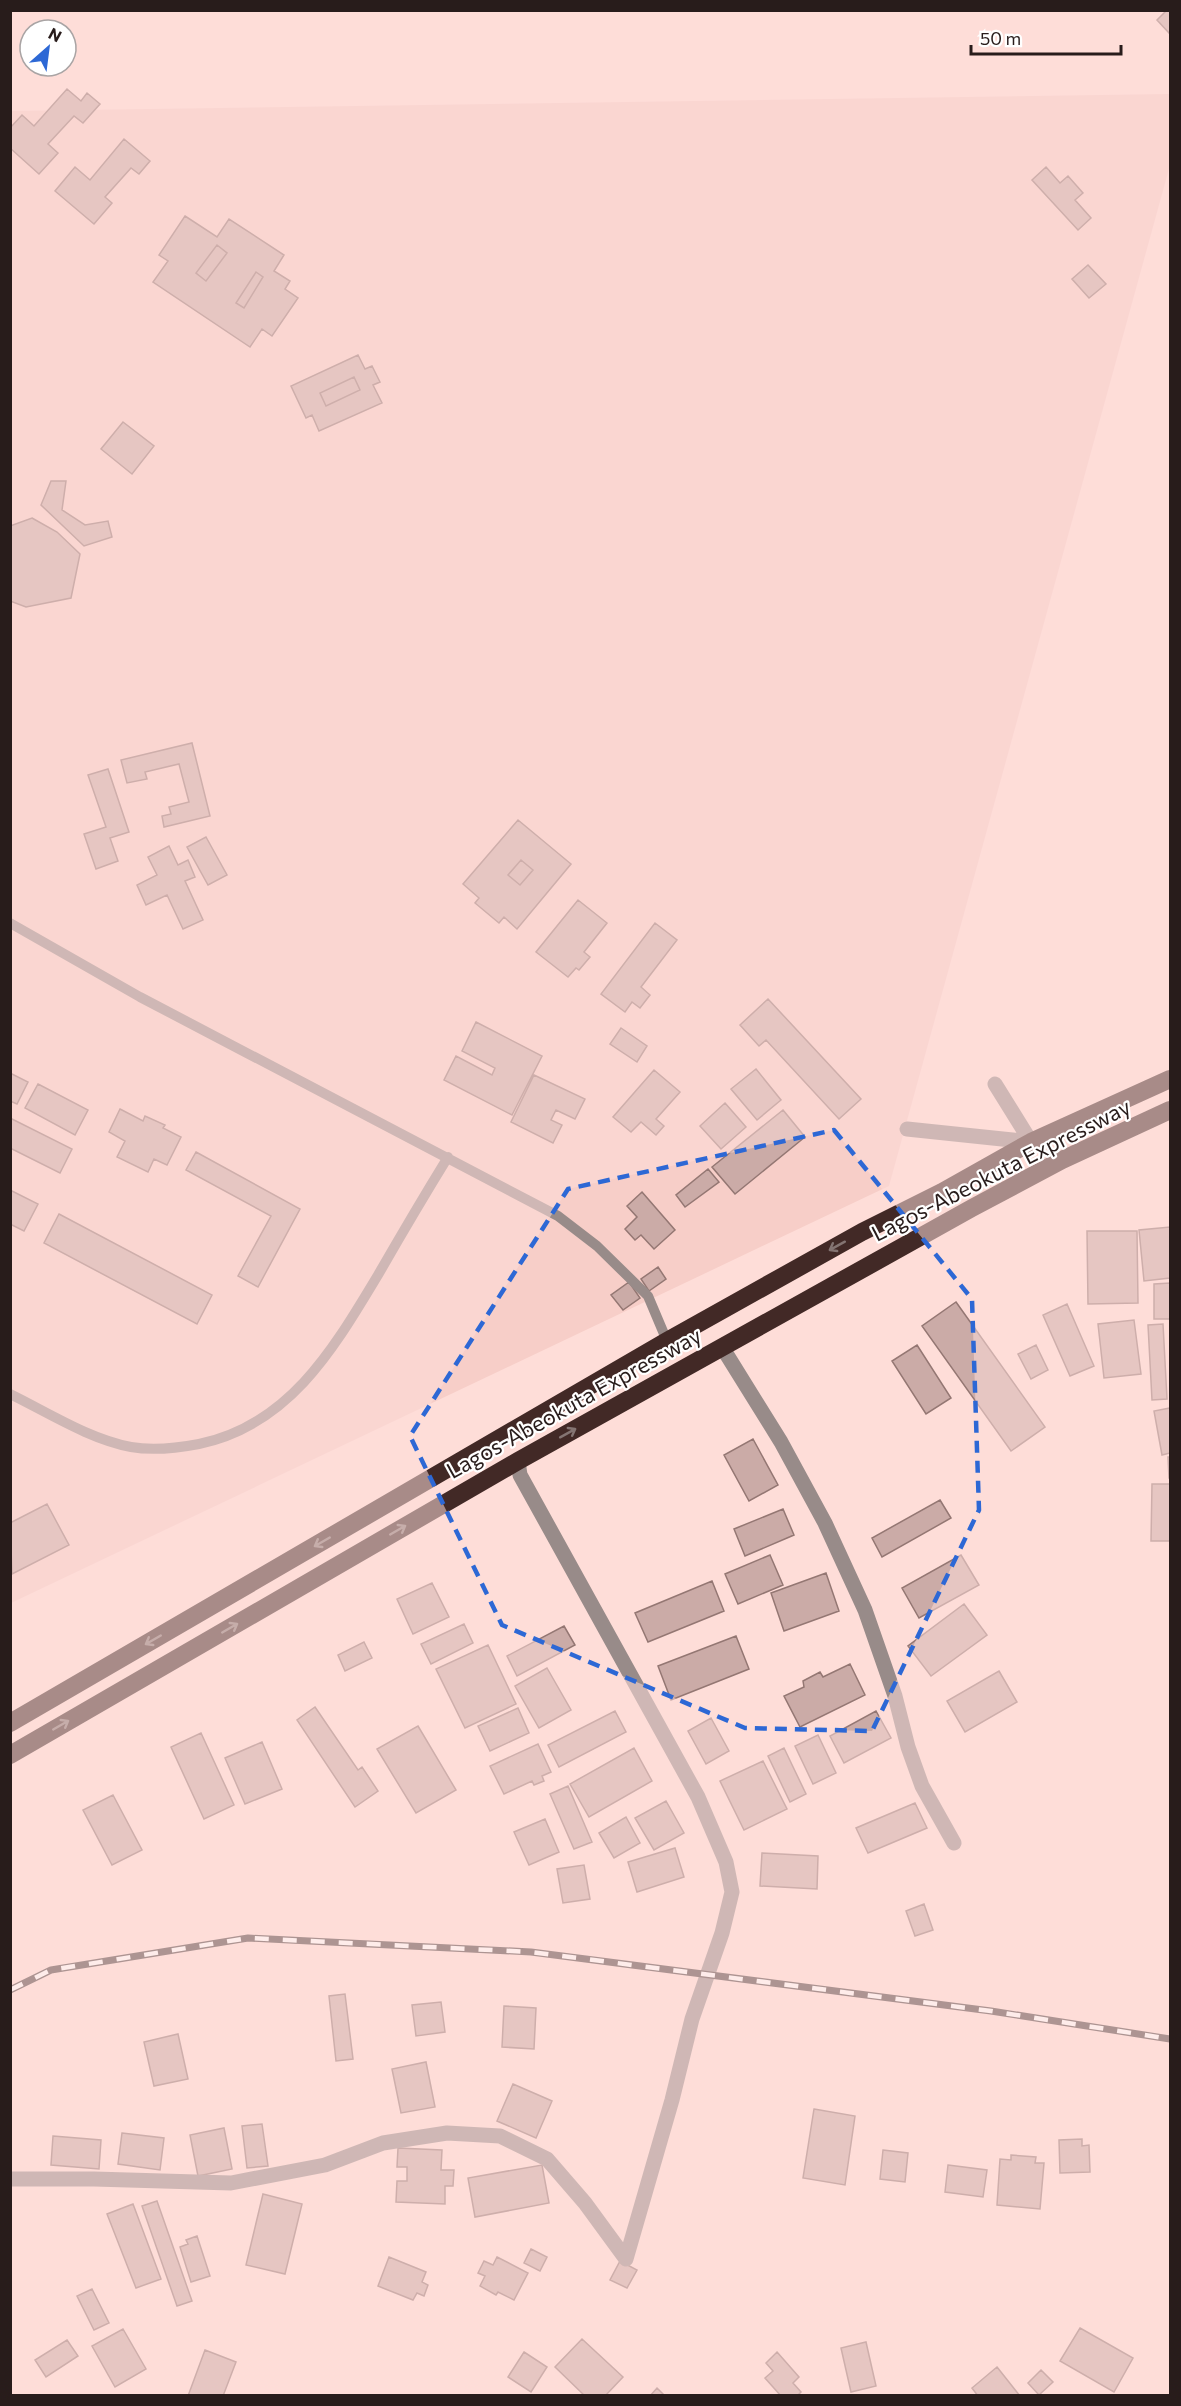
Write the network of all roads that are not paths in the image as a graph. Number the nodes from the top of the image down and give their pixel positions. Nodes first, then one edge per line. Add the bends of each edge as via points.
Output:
1 (10, 923) edge
2 (1170, 1079) edge
3 (995, 1084) dead end
4 (1170, 1110) edge
5 (907, 1129) dead end
6 (1031, 1142) junction
7 (448, 1157) junction
8 (667, 1341) junction
9 (723, 1347) junction
10 (10, 1394) edge
11 (518, 1461) junction
12 (10, 1723) edge
13 (10, 1755) edge
14 (954, 1843) dead end
15 (10, 2179) edge

1 - 7 lane via 140,997
2 - 6 highway, Lagos-Abeokuta Expressway
3 - 6 street
4 - 9 highway, Lagos-Abeokuta Expressway via 1062,1160
5 - 6 street
6 -> 8 highway, Lagos-Abeokuta Expressway
7 - 8 lane via 558,1216 597,1246 648,1296
7 - 10 lane via 339,1340 303,1385 263,1419 220,1440 180,1448 132,1447 96,1436
8 -> 12 highway, Lagos-Abeokuta Expressway
11 -> 9 highway, Lagos-Abeokuta Expressway
9 - 14 street via 825,1523 865,1610 922,1786
13 -> 11 highway, Lagos-Abeokuta Expressway
11 - 15 street via 520,1475 698,1797 726,1862 732,1892 692,2019 626,2259 547,2159 501,2136 447,2133 382,2143 325,2165 231,2183

